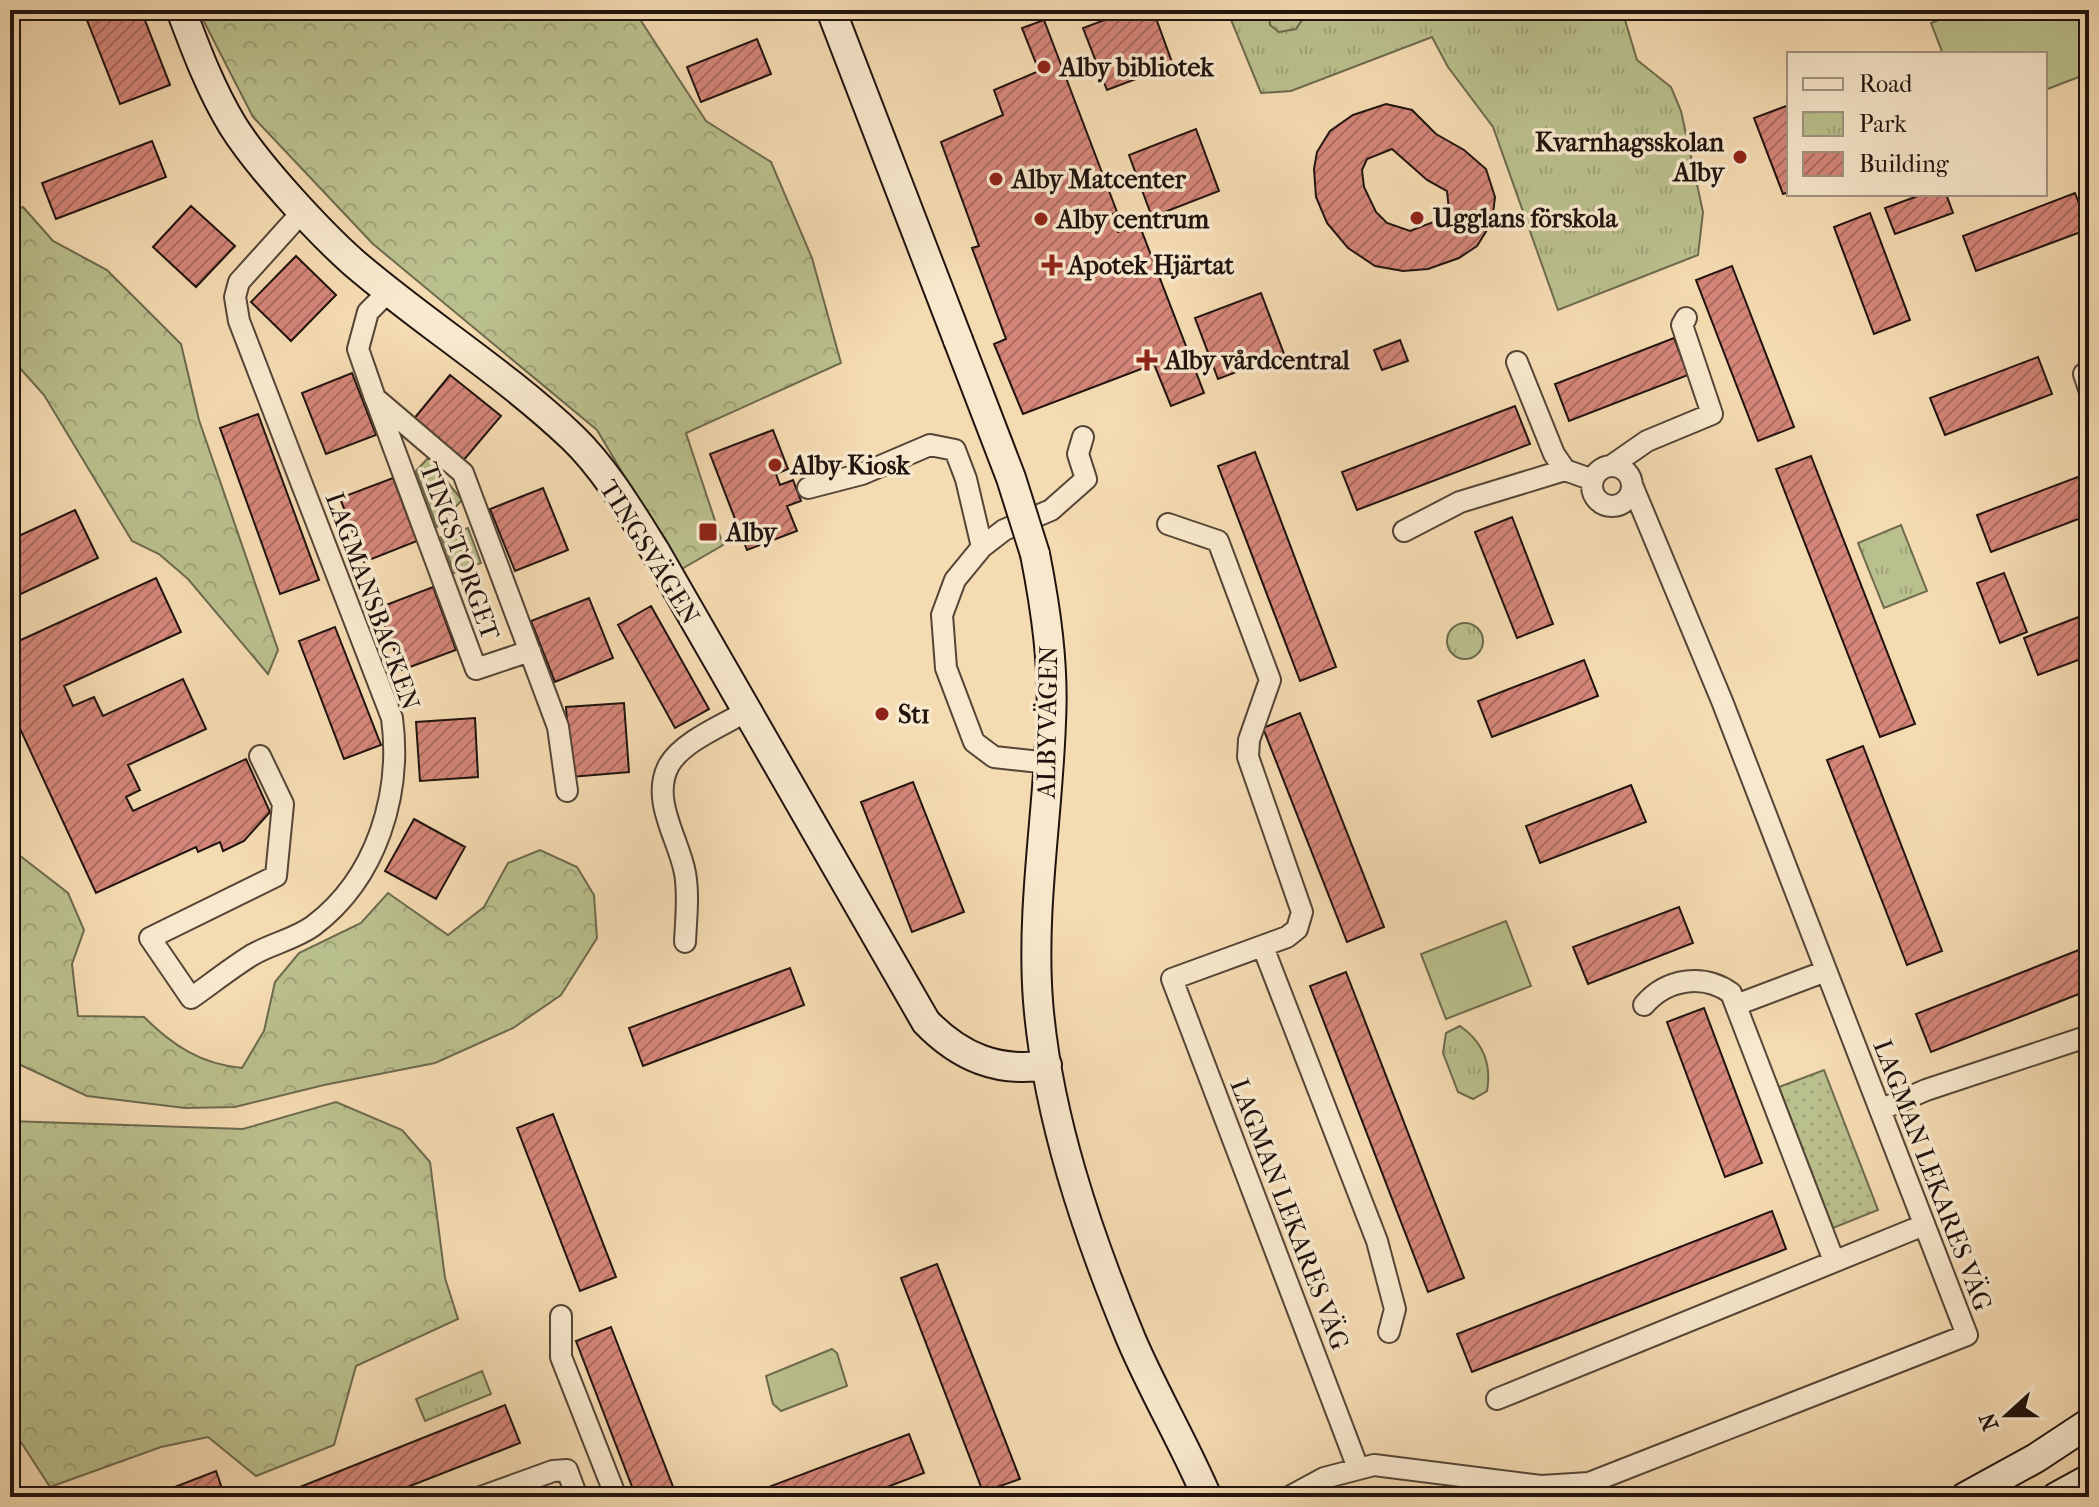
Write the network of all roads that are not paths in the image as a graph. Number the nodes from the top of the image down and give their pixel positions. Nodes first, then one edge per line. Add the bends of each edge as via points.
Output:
1 (181, 10) edge
2 (831, 10) edge
3 (303, 211) junction
4 (389, 291) junction
5 (1686, 318) dead end
6 (1517, 362) dead end
7 (2089, 372) edge
8 (2089, 389) edge
9 (375, 398) junction
10 (1083, 437) dead end
11 (1611, 466) junction
12 (1565, 470) junction
13 (1593, 480) junction
14 (1632, 485) junction
15 (808, 488) dead end
16 (1168, 524) dead end
17 (1404, 531) dead end
18 (982, 547) junction
19 (530, 651) junction
20 (745, 712) junction
21 (260, 756) dead end
22 (1049, 763) junction
23 (567, 791) dead end
24 (685, 942) dead end
25 (1263, 947) junction
26 (1826, 971) junction
27 (1644, 1005) dead end
28 (1736, 1005) junction
29 (2089, 1036) edge
30 (1047, 1065) junction
31 (1880, 1110) junction
32 (1924, 1225) junction
33 (1834, 1261) junction
34 (561, 1316) dead end
35 (1389, 1332) dead end
36 (1497, 1399) dead end
37 (2089, 1423) edge
38 (1182, 1447) junction
39 (1358, 1468) junction
40 (2089, 1479) edge
41 (2004, 1488) edge
42 (481, 1497) edge
43 (577, 1497) edge
44 (616, 1497) edge
45 (1207, 1497) edge
46 (1219, 1497) edge
47 (1289, 1497) edge
48 (1965, 1497) edge
49 (2056, 1497) edge

1 - 3 street, TINGSVÄGEN via 235,129
2 - 22 street, ALBYVÄGEN, bridge via 1011,478 1035,554 1051,661
3 - 4 street, TINGSVÄGEN
3 - 21 street, LAGMANSBACKEN via 239,282 235,297 239,321 392,718 396,748 391,805 375,848 345,895 312,926 253,955 191,998 150,938 276,876 283,804
4 - 9 street, TINGSTORGET via 368,312 358,349
4 - 20 street, TINGSVÄGEN via 575,440 641,528
5 - 11 street via 1682,325 1712,414 1647,441
6 - 12 street
7 - 8 street via 2084,374
9 - 19 street, TINGSTORGET via 463,473
9 - 19 street, TINGSTORGET via 476,669
10 - 18 street via 1078,454 1086,479 1051,510 1004,530
11 - 13 street
11 - 14 street via 1623,469
12 - 13 street
12 - 17 street via 1460,502
13 - 14 street via 1593,492 1606,505 1625,501
14 - 26 street, LAGMAN LEKARES VÄG
15 - 18 street via 943,445 955,450
16 - 25 street via 1218,541 1270,680 1248,757 1302,912 1297,929
18 - 22 street via 955,580 942,615 946,668 956,702 981,749 994,757
19 - 23 street, TINGSTORGET via 558,727
20 - 24 street via 685,749 665,780 664,806 685,873
20 - 30 street, TINGSVÄGEN via 926,1022 969,1057 1010,1067
22 - 30 street, ALBYVÄGEN via 1037,932 1038,1000
25 - 35 street via 1377,1241 1395,1309
25 - 39 street, LAGMAN LEKARES VÄG via 1172,979
26 - 28 street
26 - 31 street, LAGMAN LEKARES VÄG
27 - 28 street via 1653,994 1692,979 1721,986
28 - 33 street
29 - 31 street
30 - 38 street, ALBYVÄGEN via 1094,1239 1131,1338
31 - 32 street, LAGMAN LEKARES VÄG
32 - 33 street
32 - 39 street, LAGMAN LEKARES VÄG via 1967,1335 1589,1483 1541,1486 1374,1465
33 - 36 street
34 - 44 street via 561,1357
37 - 41 street
38 - 45 street, ALBYVÄGEN
38 - 46 street, ALBYVÄGEN
39 - 47 street, LAGMAN LEKARES VÄG
40 - 49 street
41 - 48 street
42 - 43 street via 567,1470

